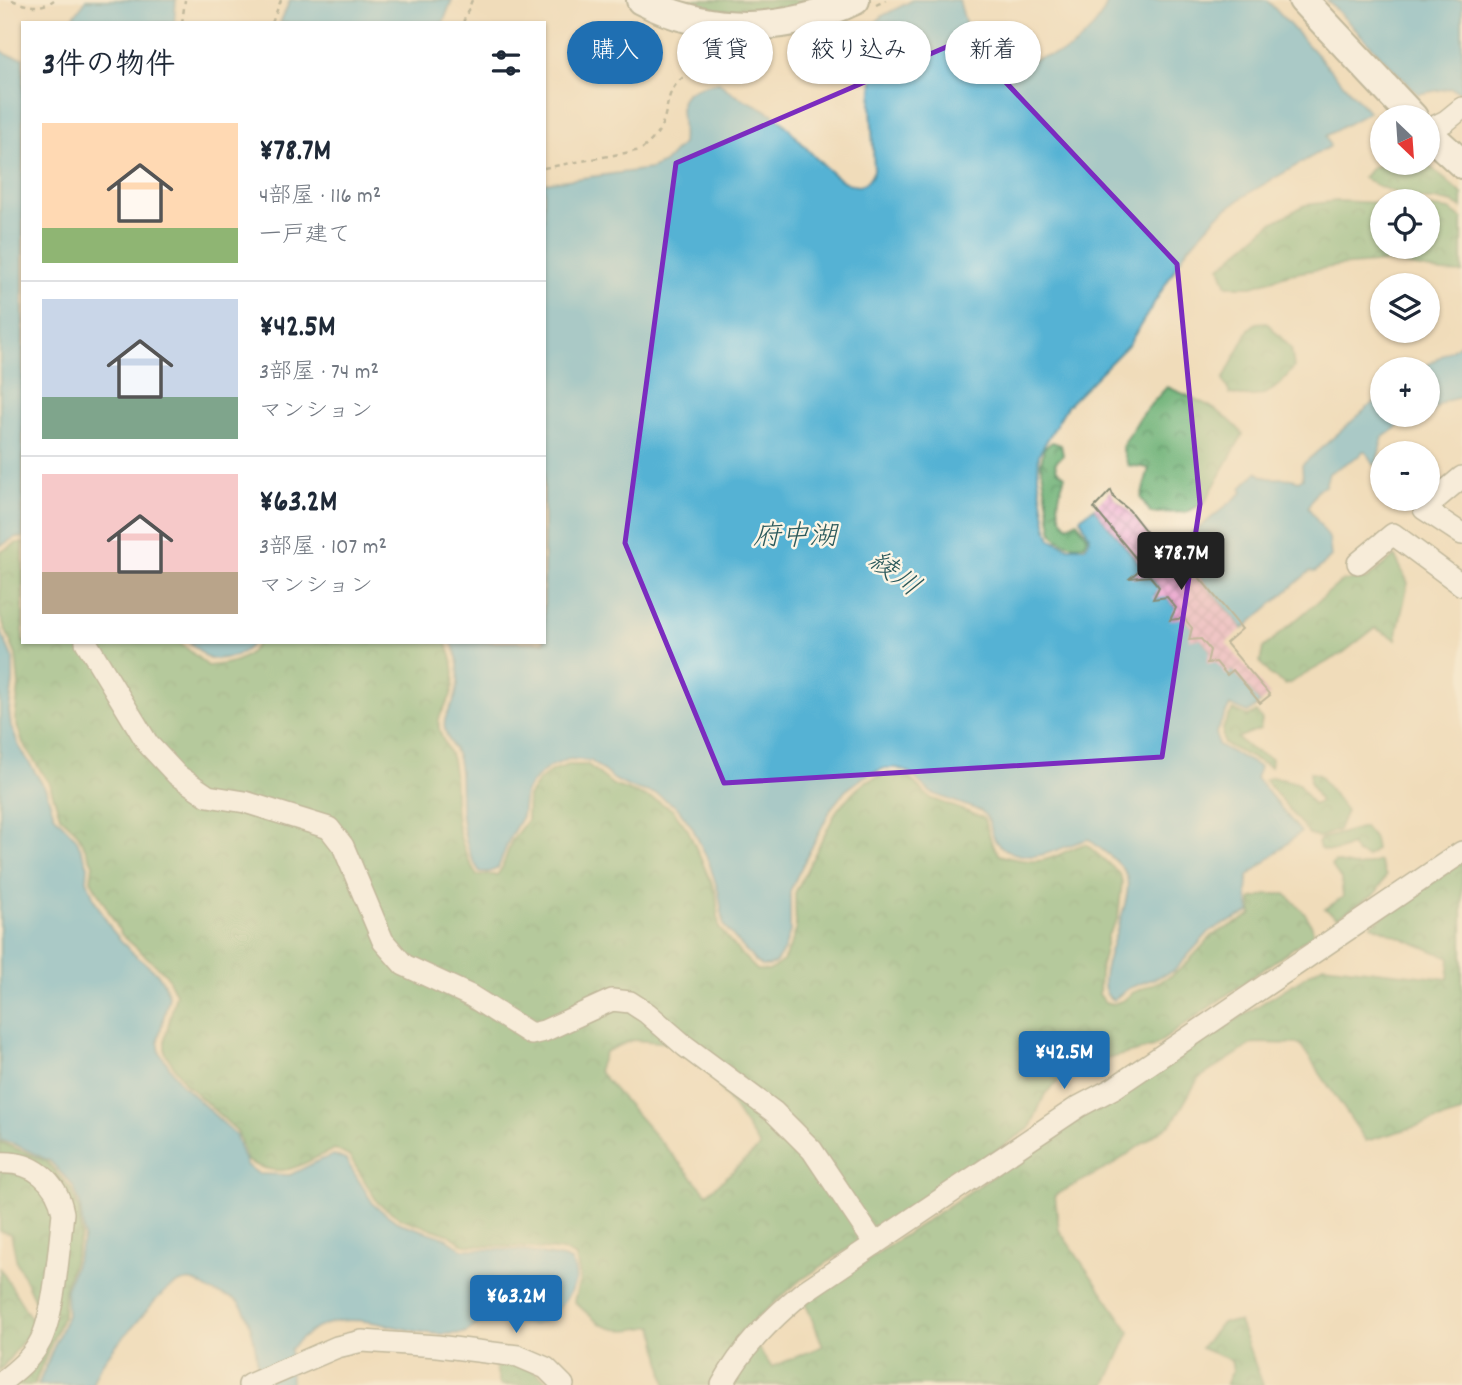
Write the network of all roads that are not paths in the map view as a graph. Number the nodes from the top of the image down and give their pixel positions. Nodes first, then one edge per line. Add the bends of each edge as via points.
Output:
1 (640, 0) edge
2 (855, 0) edge
3 (1303, 0) edge
4 (1402, 105) edge
5 (1462, 108) edge
6 (1440, 124) edge
7 (1440, 143) edge
8 (1462, 164) edge
9 (1462, 477) edge
10 (1462, 534) edge
11 (1358, 563) dead end
12 (1462, 585) edge
13 (87, 644) edge
14 (1462, 852) edge
15 (0, 1163) edge
16 (875, 1244) junction
17 (0, 1383) edge
18 (253, 1383) edge
19 (563, 1385) edge
20 (722, 1385) edge

1 - 2 main road via 686,18 737,26 772,26
3 - 4 main road
5 - 6 street
7 - 8 main road
9 - 10 street via 1424,509
11 - 12 street via 1393,534
13 - 16 street via 148,744 177,775 208,796 245,802 329,828 343,846 383,941 404,965 471,996 531,1034 612,1000 630,1002 774,1112 813,1150
14 - 16 street
15 - 17 street via 30,1166 52,1184 63,1213 40,1341 22,1366
16 - 20 street via 770,1320
18 - 19 street via 362,1341 517,1356 545,1368

